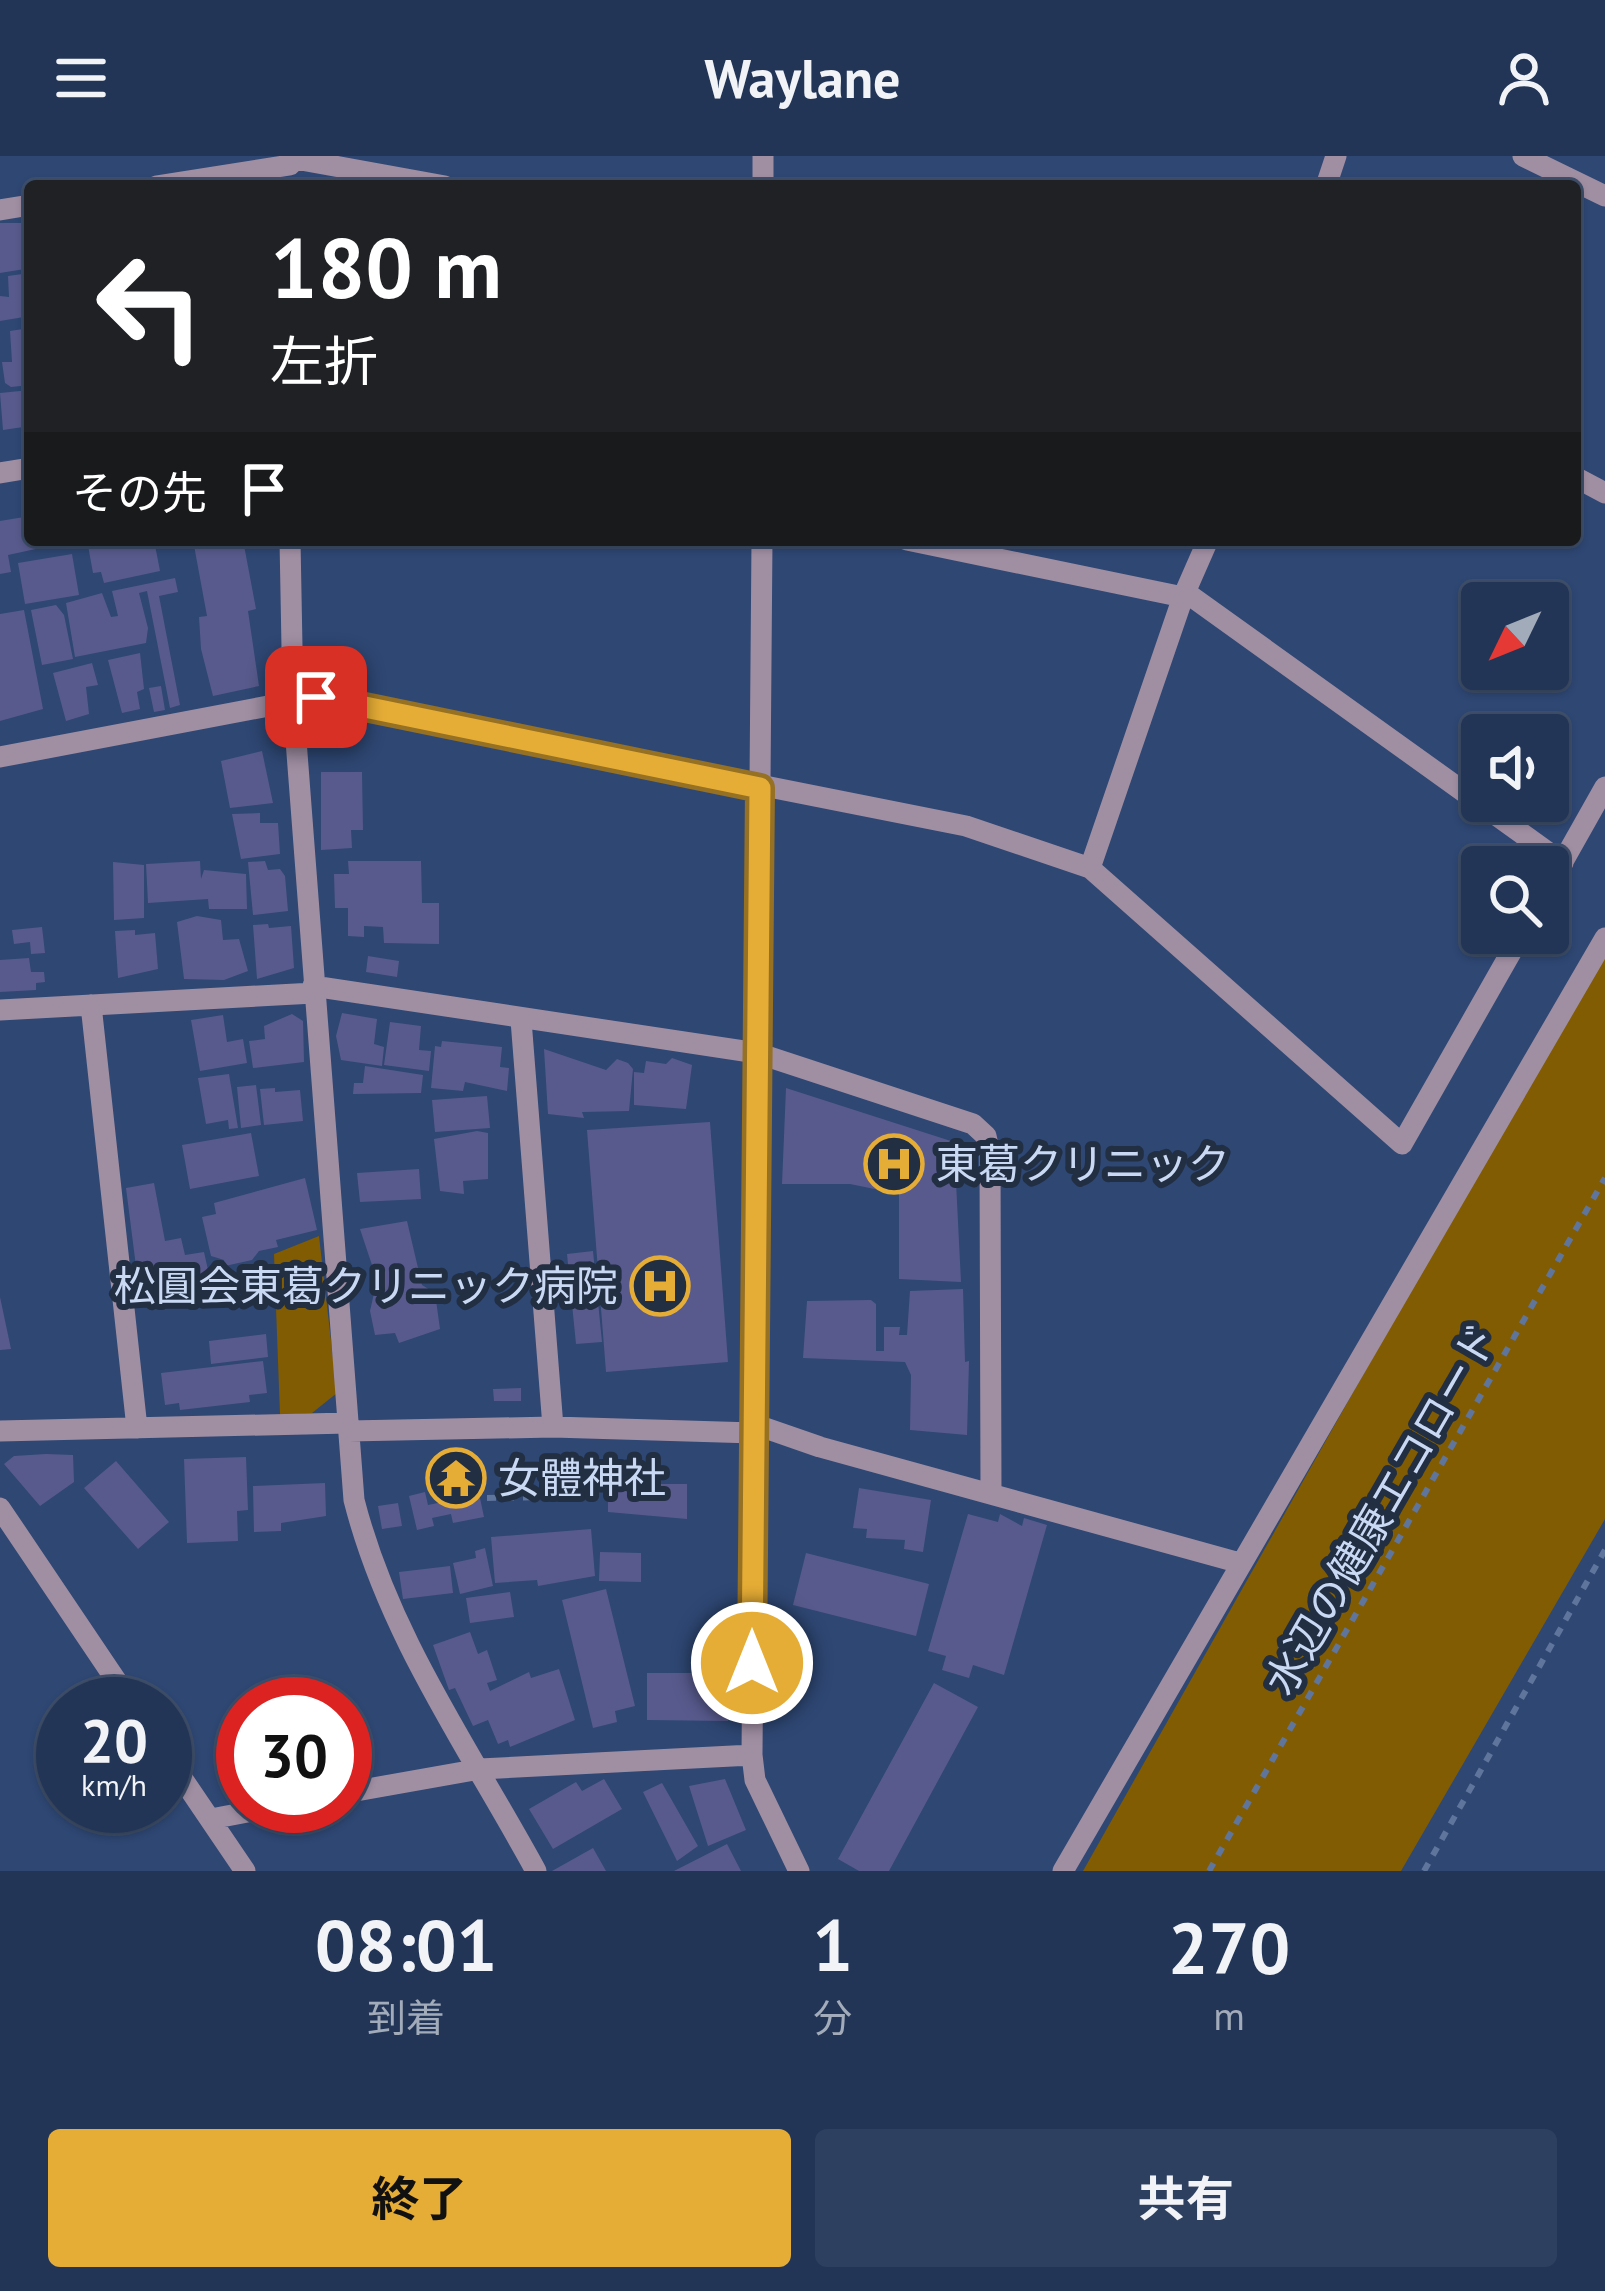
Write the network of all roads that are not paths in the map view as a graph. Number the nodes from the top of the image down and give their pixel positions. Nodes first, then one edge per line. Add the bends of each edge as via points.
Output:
1 (1523, 156) edge
2 (290, 166) edge
3 (196, 180) edge
4 (398, 180) edge
5 (1572, 180) edge
6 (290, 546) edge
7 (762, 546) edge
8 (937, 546) edge
9 (1206, 546) edge
10 (1185, 596) junction
11 (293, 701) junction
12 (0, 757) edge
13 (1605, 787) edge
14 (760, 788) junction
15 (1539, 846) edge
16 (1569, 850) edge
17 (1090, 868) junction
18 (1605, 938) edge
19 (1510, 954) edge
20 (314, 989) junction
21 (91, 1005) junction
22 (0, 1010) edge
23 (521, 1020) junction
24 (758, 1052) junction
25 (349, 1427) junction
26 (554, 1427) junction
27 (137, 1428) junction
28 (754, 1428) junction
29 (0, 1431) edge
30 (991, 1492) junction
31 (0, 1508) edge
32 (1240, 1563) junction
33 (114, 1677) edge
34 (752, 1755) junction
35 (480, 1769) junction
36 (372, 1788) edge
37 (192, 1792) edge
38 (216, 1818) edge
39 (211, 1819) junction
40 (244, 1871) edge
41 (536, 1871) edge
42 (800, 1871) edge
43 (1063, 1871) edge

1 - 5 street
2 - 3 street
2 - 4 street
6 - 11 street
7 - 14 street
8 - 10 street
9 - 10 street
10 - 15 street
10 - 17 street
11 - 12 street
11 - 14 street via 316,697
11 - 20 street
13 - 16 street
14 - 17 street via 966,826
14 - 24 street
17 - 19 street via 1402,1144
18 - 32 street
20 - 21 street
20 - 23 street
20 - 25 street
21 - 22 street
21 - 27 street
23 - 24 street
23 - 26 street
24 - 28 street
24 - 30 street via 974,1124 986,1136
25 - 26 street
25 - 27 street
25 - 35 street via 354,1500 372,1569 404,1641
26 - 28 street
27 - 29 street
28 - 30 street
28 - 34 street
30 - 32 street
31 - 33 street
32 - 43 street
34 - 35 street
34 - 42 street via 755,1780
35 - 36 street
35 - 41 street
37 - 39 street
38 - 39 street
39 - 40 street

